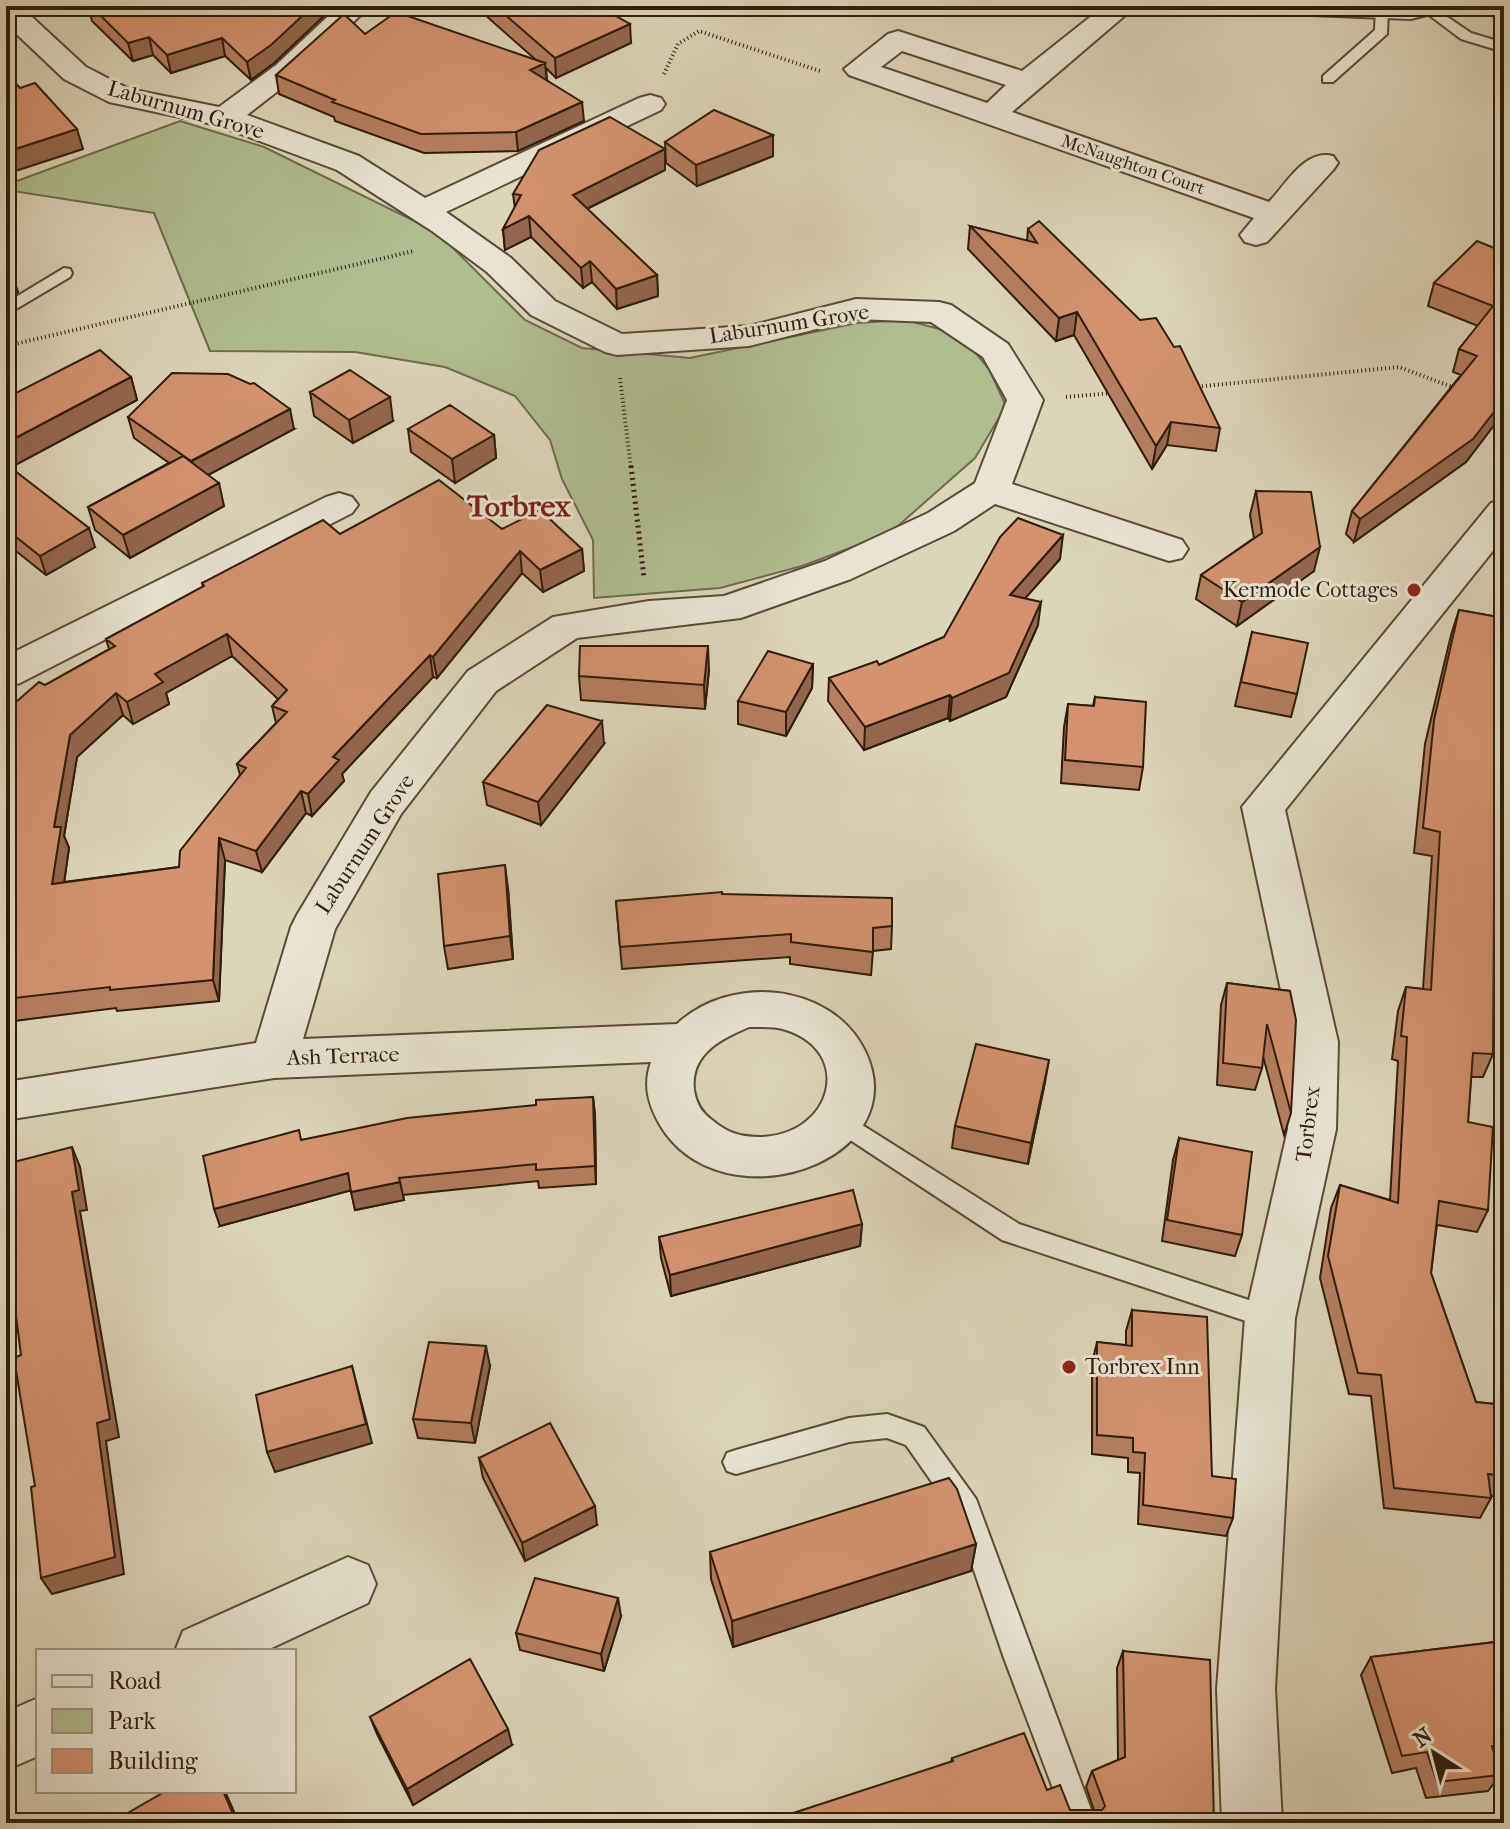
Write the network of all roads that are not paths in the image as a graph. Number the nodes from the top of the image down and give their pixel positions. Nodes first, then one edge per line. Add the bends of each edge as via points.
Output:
1 (356, 6) edge
2 (1122, 6) edge
3 (1311, 6) edge
4 (1426, 7) edge
5 (6, 8) edge
6 (1381, 9) junction
7 (1504, 48) edge
8 (1328, 79) dead end
9 (1026, 82) junction
10 (650, 104) road end
11 (992, 115) junction
12 (225, 117) junction
13 (1322, 163) dead end
14 (423, 211) junction
15 (64, 273) dead end
16 (6, 310) edge
17 (991, 490) junction
18 (339, 505) dead end
19 (1504, 512) edge
20 (1169, 549) dead end
21 (6, 673) edge
22 (683, 1042) junction
23 (274, 1059) junction
24 (6, 1101) edge
25 (840, 1121) junction
26 (1270, 1318) junction
27 (736, 1462) dead end
28 (348, 1584) dead end
29 (207, 1649) edge
30 (36, 1728) edge
31 (6, 1741) edge
32 (1081, 1823) edge
33 (1252, 1823) edge

1 - 12 street via 286,71
2 - 9 street
3 - 6 street
4 - 6 street
4 - 7 lane via 1466,36
5 - 12 street, Laburnum Grove via 75,73 120,96
6 - 8 lane via 1382,31
9 - 11 street
9 - 11 street, McNaughton Court via 898,40 859,69
10 - 14 street
11 - 13 street, McNaughton Court via 1265,224
12 - 14 street, Laburnum Grove via 348,163
14 - 17 street, Laburnum Grove via 499,265 543,308 617,345 749,336 856,309 939,312 996,351 1025,400
15 - 16 lane
17 - 20 street
17 - 23 street, Laburnum Grove via 941,522 838,570 727,609 567,626 482,681 386,803 313,927
18 - 21 street
19 - 26 street, Torbrex via 1263,807 1315,1042 1312,1129
22 - 23 street, Ash Terrace
22 - 25 street via 700,1026 746,1009 796,1014 818,1025 848,1059 850,1101
22 - 25 street via 671,1063 668,1086 674,1110 689,1131 711,1147 768,1158 821,1140
23 - 24 street, Ash Terrace
25 - 26 lane via 1011,1232
26 - 33 street, Torbrex via 1246,1689
27 - 32 lane via 849,1430 887,1426 915,1436 966,1508
28 - 29 street
30 - 31 street

